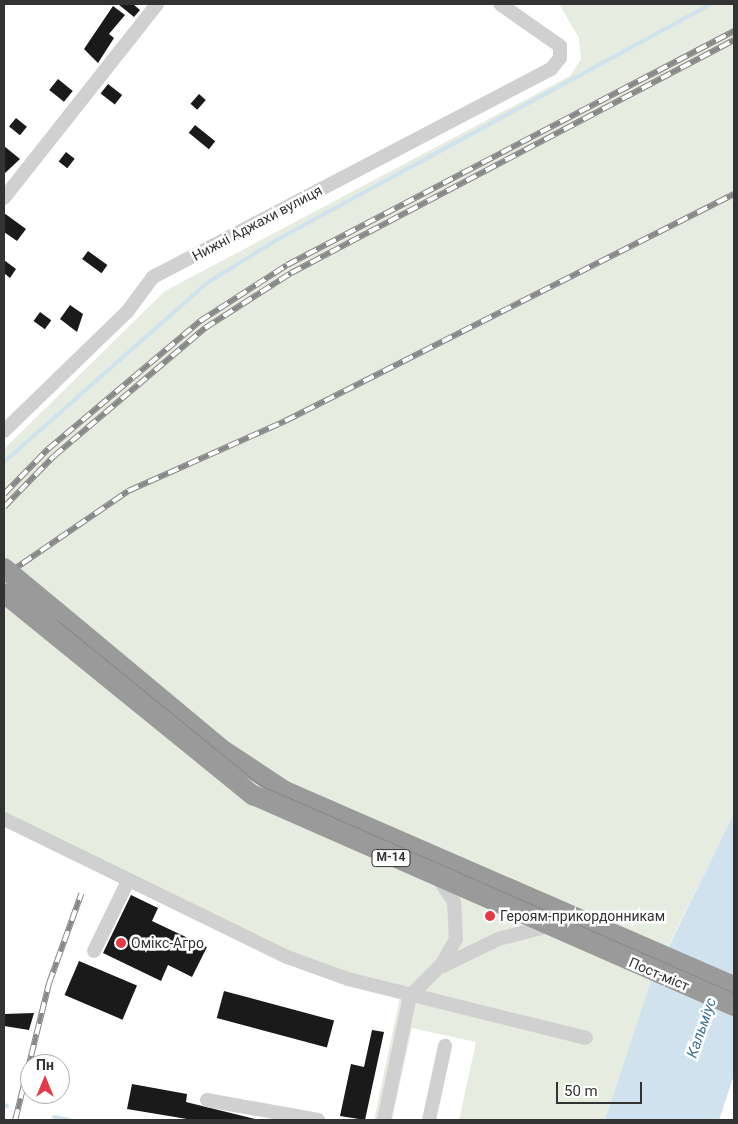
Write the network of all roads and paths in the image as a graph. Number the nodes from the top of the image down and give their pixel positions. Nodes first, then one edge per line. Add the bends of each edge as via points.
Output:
1 (157, 4) edge
2 (506, 5) edge
3 (4, 198) edge
4 (4, 431) edge
5 (4, 568) edge
6 (4, 593) edge
7 (49, 618) junction
8 (212, 753) junction
9 (4, 819) edge
10 (439, 879) junction
11 (128, 881) junction
12 (549, 926) junction
13 (588, 932) junction
14 (94, 951) dead end
15 (436, 970) junction
16 (734, 986) edge
17 (410, 996) junction
18 (734, 1006) edge
19 (586, 1038) dead end
20 (445, 1046) dead end
21 (207, 1100) dead end
22 (318, 1120) edge
23 (384, 1120) edge
24 (430, 1120) edge

1 - 3 street
2 - 4 street, Нижні Аджахи вулиця via 560,46 560,58 551,69 153,277 126,312
5 - 7 highway, М-14, bridge
6 - 7 highway, М-14
7 - 8 highway, М-14
8 - 10 highway, М-14 via 276,808
8 - 13 highway, М-14 via 307,801
9 - 11 street
10 - 12 highway, М-14
10 - 15 street via 454,902 458,921 452,948
11 - 14 street
11 - 17 street via 287,957
12 - 13 highway, М-14
12 - 15 street via 482,945
13 - 16 highway, Пост-міст / М-14
13 - 18 highway, Пост-міст / М-14
15 - 17 street
17 - 19 street
17 - 23 street
20 - 24 street
21 - 22 street

